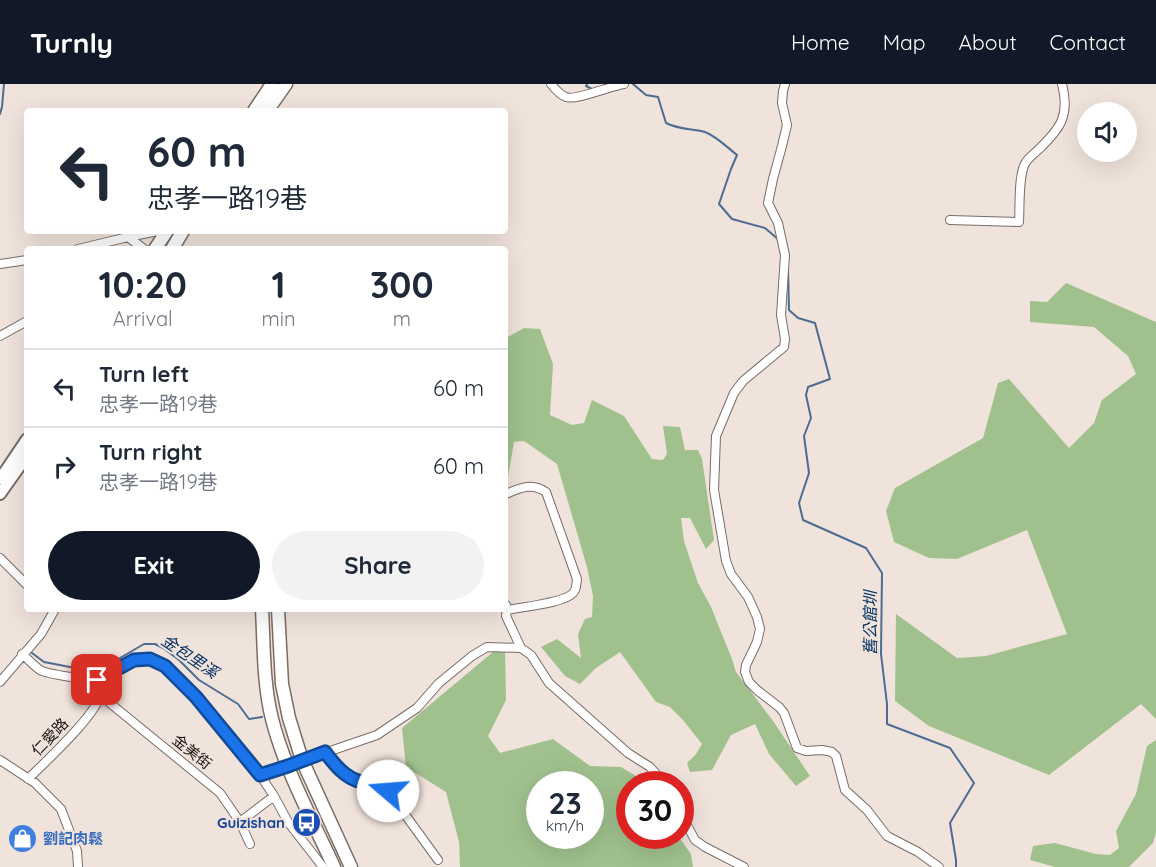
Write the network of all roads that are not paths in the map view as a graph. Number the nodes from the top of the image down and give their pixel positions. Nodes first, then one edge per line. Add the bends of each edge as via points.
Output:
1 (272, 84) edge
2 (286, 84) edge
3 (551, 84) edge
4 (624, 84) edge
5 (785, 84) edge
6 (1062, 84) edge
7 (256, 108) edge
8 (269, 108) edge
9 (950, 220) dead end
10 (143, 234) edge
11 (128, 237) junction
12 (90, 246) edge
13 (140, 246) edge
14 (24, 260) edge
15 (0, 264) edge
16 (24, 323) edge
17 (0, 336) edge
18 (24, 443) edge
19 (24, 460) edge
20 (0, 479) edge
21 (508, 493) edge
22 (0, 494) edge
23 (0, 558) edge
24 (24, 582) edge
25 (508, 607) edge
26 (52, 612) edge
27 (262, 612) edge
28 (278, 612) edge
29 (506, 612) edge
30 (521, 648) junction
31 (22, 654) junction
32 (97, 680) junction
33 (0, 682) edge
34 (100, 695) junction
35 (325, 752) junction
36 (0, 760) edge
37 (302, 760) junction
38 (288, 766) junction
39 (654, 771) edge
40 (260, 775) junction
41 (28, 779) junction
42 (274, 796) junction
43 (240, 822) junction
44 (694, 838) edge
45 (250, 844) dead end
46 (438, 860) dead end
47 (78, 867) edge
48 (323, 867) edge
49 (334, 867) edge
50 (351, 867) edge
51 (744, 867) edge
52 (939, 867) edge

1 - 7 main road
2 - 8 main road
3 - 4 street via 567,98 575,98
5 - 52 street via 782,103 787,125 768,203 778,223 785,255 781,315 785,339 779,352 734,393 716,436 714,490 726,561 748,597 760,629 745,672 749,682 784,713 797,748 832,752 845,790 887,836
6 - 9 street via 1065,113 1059,129 1025,163 1019,222
10 - 11 street
11 - 12 street
11 - 13 street
14 - 15 street
16 - 17 street
18 - 20 street
19 - 22 street
21 - 25 street via 531,486 546,492 577,579 576,589 563,600
23 - 24 street
26 - 31 street via 41,634
27 - 38 main road via 268,699
28 - 37 main road via 282,684
29 - 30 street
30 - 35 street via 487,647 439,682 417,708 377,735
30 - 39 street via 531,655 549,683
31 - 32 street via 40,670
31 - 33 street
32 - 34 street
32 - 40 street via 134,660 150,659 165,666 196,697
34 - 41 street, 仁愛路 via 95,707 65,743
34 - 43 street, 金美街 via 220,793
35 - 37 street
35 - 46 street via 349,777 388,791
36 - 41 street
37 - 38 street
37 - 50 main road
38 - 40 street
38 - 49 main road
40 - 42 street
41 - 47 street via 61,809
42 - 43 street
42 - 48 street via 288,822
43 - 45 street, 金美街
44 - 51 street

